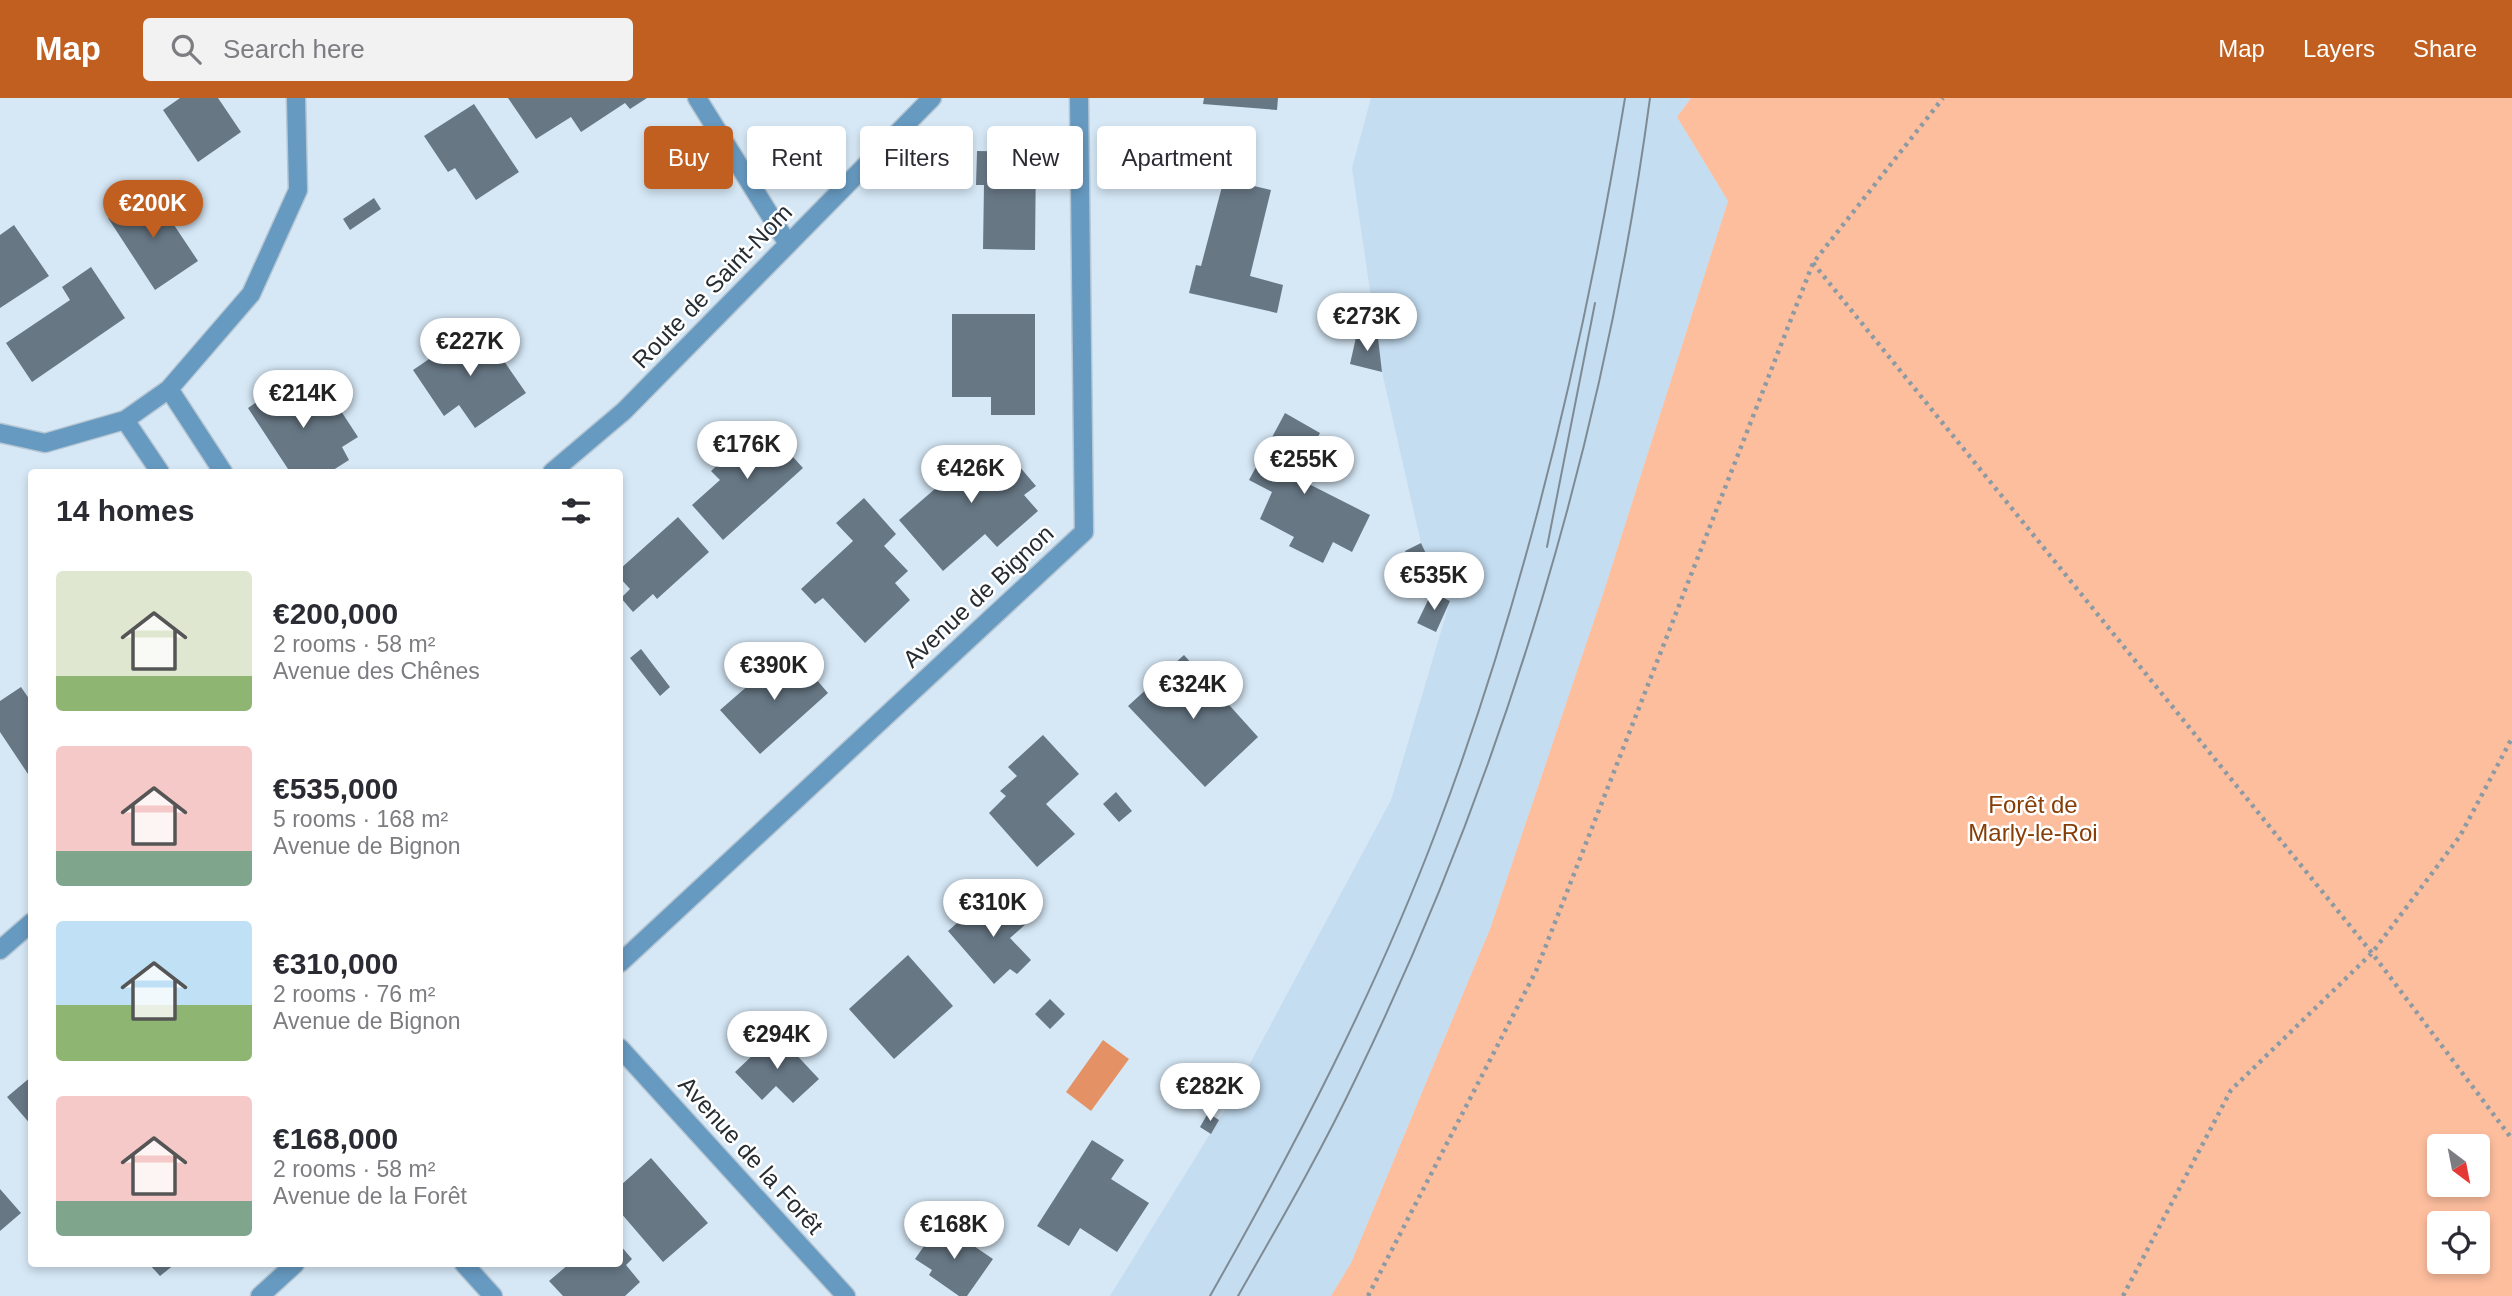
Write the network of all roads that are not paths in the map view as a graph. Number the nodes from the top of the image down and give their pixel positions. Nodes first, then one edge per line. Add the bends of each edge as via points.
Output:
1 (296, 98) edge
2 (697, 98) edge
3 (932, 98) edge
4 (1079, 98) edge
5 (788, 244) junction
6 (169, 389) junction
7 (125, 420) junction
8 (0, 433) edge
9 (158, 469) edge
10 (221, 469) edge
11 (556, 469) edge
12 (28, 926) edge
13 (0, 950) edge
14 (623, 960) edge
15 (623, 1051) edge
16 (292, 1267) edge
17 (467, 1267) edge
18 (260, 1296) edge
19 (493, 1296) edge
20 (846, 1296) edge

1 - 6 street via 298,190 251,294
2 - 5 street
3 - 5 street, Route de Saint-Nom
4 - 14 street, Avenue de Bignon via 1084,532
5 - 11 street, Route de Saint-Nom via 624,411
6 - 7 street
6 - 10 street
7 - 8 street via 45,443
7 - 9 street
12 - 13 street
15 - 20 street, Avenue de la Forêt
16 - 18 street
17 - 19 street

